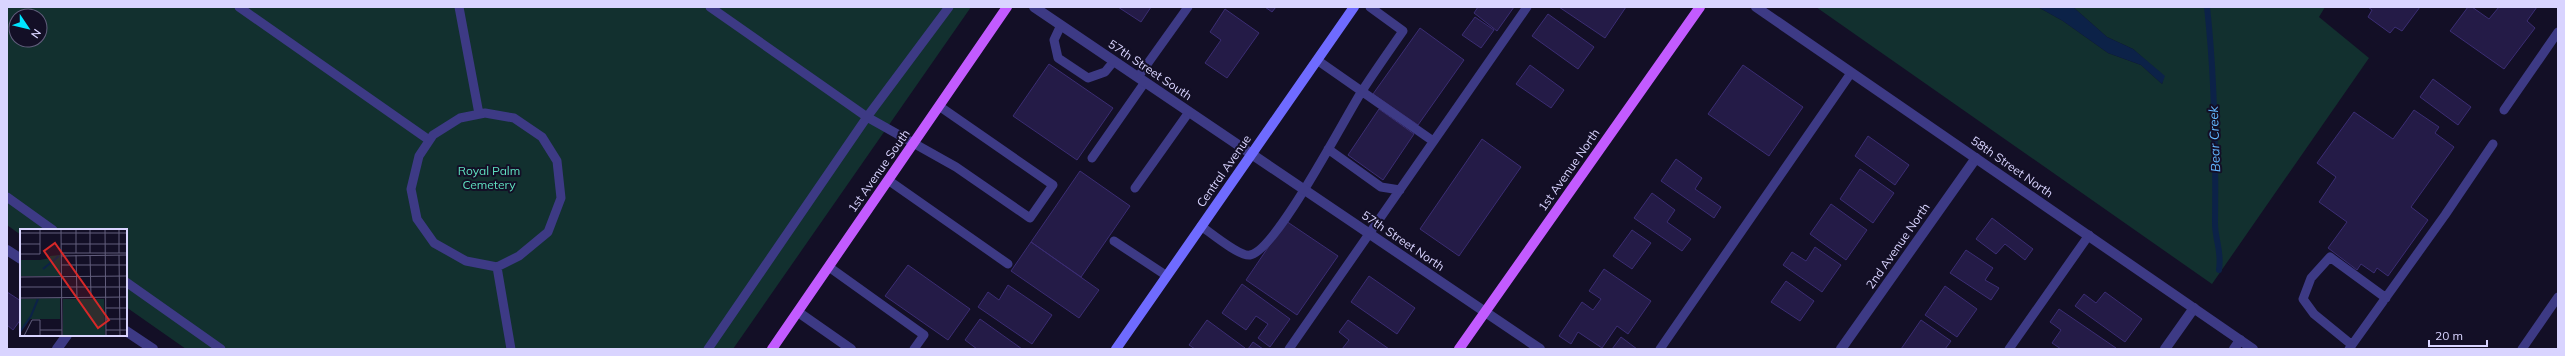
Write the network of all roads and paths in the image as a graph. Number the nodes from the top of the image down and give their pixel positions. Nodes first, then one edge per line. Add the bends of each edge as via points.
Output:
1 (239, 7) edge
2 (460, 7) edge
3 (710, 7) edge
4 (949, 7) edge
5 (1007, 7) edge
6 (1034, 7) edge
7 (1188, 7) edge
8 (1354, 7) edge
9 (1370, 7) edge
10 (1527, 7) edge
11 (1700, 7) edge
12 (1756, 7) edge
13 (1061, 25) junction
14 (2558, 32) edge
15 (1317, 60) junction
16 (1114, 61) junction
17 (1851, 73) junction
18 (1142, 80) junction
19 (1361, 92) junction
20 (939, 106) junction
21 (2504, 110) dead end
22 (1189, 112) junction
23 (479, 114) junction
24 (867, 117) junction
25 (429, 140) junction
26 (1433, 141) junction
27 (914, 143) junction
28 (2493, 144) dead end
29 (1328, 149) junction
30 (1252, 154) junction
31 (1092, 158) dead end
32 (1976, 158) junction
33 (888, 180) junction
34 (1135, 188) dead end
35 (1304, 190) junction
36 (1400, 190) junction
37 (7, 197) edge
38 (1201, 226) junction
39 (52, 229) edge
40 (1369, 234) junction
41 (2089, 236) junction
42 (1114, 241) dead end
43 (7, 250) edge
44 (20, 258) edge
45 (1008, 264) dead end
46 (829, 266) junction
47 (497, 268) junction
48 (1167, 276) junction
49 (127, 283) edge
50 (2558, 297) edge
51 (2386, 298) junction
52 (2194, 308) junction
53 (798, 312) junction
54 (1485, 312) junction
55 (127, 332) edge
56 (66, 336) edge
57 (2240, 340) junction
58 (2351, 347) edge
59 (57, 349) edge
60 (153, 349) edge
61 (221, 349) edge
62 (510, 349) edge
63 (708, 349) edge
64 (772, 349) edge
65 (851, 349) edge
66 (914, 349) edge
67 (1116, 349) edge
68 (1289, 349) edge
69 (1459, 349) edge
70 (1540, 349) edge
71 (1660, 349) edge
72 (1841, 349) edge
73 (2009, 349) edge
74 (2165, 349) edge
75 (2234, 349) edge
76 (2253, 349) edge
77 (2522, 349) edge

1 - 25 lane
2 - 23 lane
3 - 24 lane
4 - 24 lane
5 - 20 main road, 1st Avenue South
6 - 13 street, 57th Street South
7 - 18 lane
8 - 15 main road, Central Avenue
9 - 19 lane via 1403,31
10 - 26 lane
11 - 54 main road, 1st Avenue North
12 - 17 street, 58th Street North
13 - 16 street, 57th Street South
13 - 16 lane via 1054,40 1058,58 1088,78 1105,72
14 - 21 lane
15 - 19 lane
15 - 30 main road, Central Avenue
16 - 18 street, 57th Street South
17 - 32 street, 58th Street North
17 - 71 lane
18 - 22 street, 57th Street South
18 - 31 lane
19 - 26 lane
19 - 29 lane
20 - 27 main road, 1st Avenue South
20 - 27 lane via 1053,185 1049,191 1030,218 956,167
22 - 30 street, 57th Street South
22 - 34 lane
23 - 25 lane via 460,118
23 - 47 lane via 514,118 542,137 556,161 561,198 548,232 520,256
24 - 27 lane
24 - 63 lane
25 - 47 lane via 418,156 411,189 417,219 434,243 466,261
26 - 36 lane
27 - 33 main road, 1st Avenue South
28 - 51 lane
29 - 35 lane
29 - 36 lane via 1381,187
30 - 35 street, 57th Street North
30 - 38 main road, Central Avenue
32 - 41 street, 58th Street North
32 - 72 street, 2nd Avenue North
33 - 45 lane
33 - 46 main road, 1st Avenue South
35 - 38 lane via 1267,243 1257,253 1243,254
35 - 40 street, 57th Street North
36 - 40 lane
37 - 39 lane
38 - 48 main road, Central Avenue
40 - 54 street, 57th Street North
40 - 68 lane
41 - 52 street, 58th Street North
41 - 73 lane
42 - 48 lane
43 - 44 street
46 - 53 main road, 1st Avenue South
46 - 66 lane via 924,335
47 - 62 lane
48 - 67 main road, Central Avenue
49 - 61 lane
50 - 77 lane
51 - 58 lane
51 - 58 lane via 2330,257 2311,278 2303,299 2309,308
52 - 57 street, 58th Street North
52 - 74 street
53 - 64 main road, 1st Avenue South
53 - 65 street
54 - 69 main road, 1st Avenue North
54 - 70 street, 57th Street North
55 - 60 street
56 - 59 street
57 - 75 street
57 - 76 street, 58th Street North

